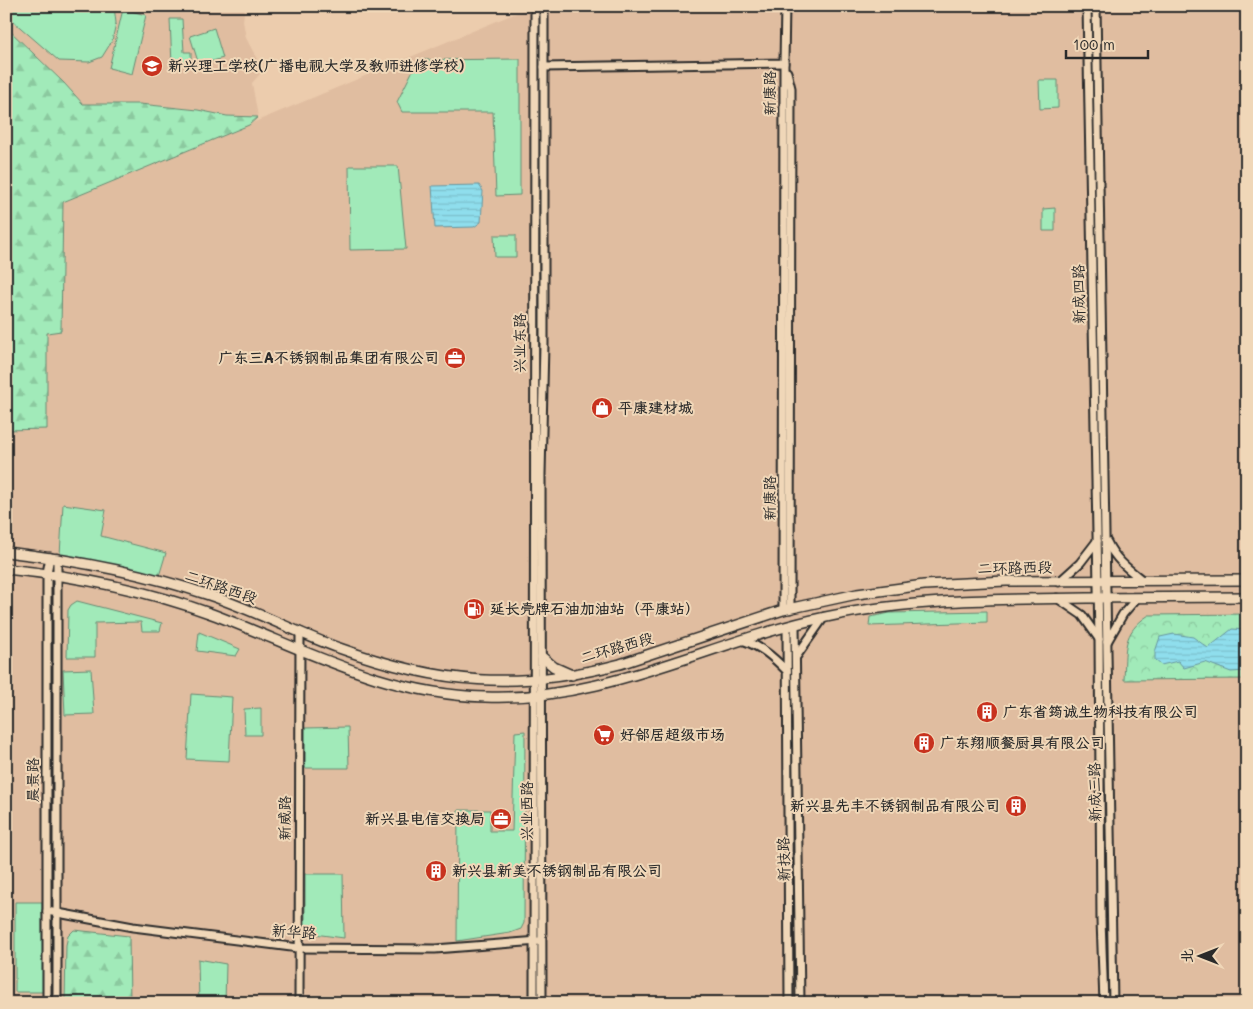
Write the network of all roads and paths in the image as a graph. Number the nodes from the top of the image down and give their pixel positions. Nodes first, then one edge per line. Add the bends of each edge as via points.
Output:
1 (534, 6) edge
2 (544, 6) edge
3 (784, 6) edge
4 (1087, 6) edge
5 (1096, 6) edge
6 (784, 63) junction
7 (544, 67) junction
8 (1106, 539) junction
9 (1097, 540) junction
10 (6, 552) edge
11 (53, 558) junction
12 (6, 568) edge
13 (47, 573) junction
14 (57, 575) junction
15 (1142, 580) junction
16 (1247, 580) edge
17 (1102, 581) junction
18 (1059, 582) junction
19 (1247, 597) edge
20 (1057, 598) junction
21 (1102, 598) junction
22 (1137, 598) junction
23 (786, 610) junction
24 (824, 617) junction
25 (791, 626) junction
26 (300, 632) junction
27 (741, 640) junction
28 (1103, 641) junction
29 (299, 650) junction
30 (542, 657) junction
31 (796, 657) junction
32 (787, 671) junction
33 (573, 675) junction
34 (537, 680) junction
35 (537, 697) junction
36 (47, 911) junction
37 (57, 913) junction
38 (538, 941) junction
39 (299, 948) junction
40 (47, 1003) edge
41 (57, 1003) edge
42 (299, 1003) edge
43 (534, 1003) edge
44 (542, 1003) edge
45 (789, 1003) edge
46 (800, 1003) edge
47 (1104, 1003) edge
48 (1113, 1003) edge

1 - 34 street, 兴业东路
2 - 7 street, 兴业东路
3 - 6 street, 新康路
4 - 9 street, 新成四路
5 - 8 street, 新成四路
6 - 7 street
6 - 23 street, 新康路 via 791,88
7 - 30 street, 兴业东路
8 - 15 street via 1121,564
8 - 17 street, 新成四路
9 - 17 street, 新成四路
9 - 18 street via 1080,564
10 - 11 main road, 二环路西段
11 - 13 street, 晨景路
11 - 14 street, 晨景路
11 - 26 main road, 二环路西段 via 135,574 191,590 250,610
12 - 13 main road, 二环路西段
13 - 14 main road, 二环路西段
13 - 36 street, 晨景路
14 - 29 main road, 二环路西段 via 110,584 161,598 227,620
14 - 37 street, 晨景路
15 - 16 main road, 二环路西段
15 - 17 main road, 二环路西段
17 - 18 main road, 二环路西段
17 - 21 street, 新成三路
18 - 23 main road, 二环路西段 via 924,584 857,594
19 - 22 main road, 二环路西段
20 - 21 main road, 二环路西段
20 - 24 main road, 二环路西段 via 929,603
20 - 28 street via 1082,615
21 - 22 main road, 二环路西段
21 - 28 street, 新成三路
22 - 28 street
23 - 33 main road, 二环路西段 via 620,664
24 - 25 main road, 二环路西段
24 - 31 street
25 - 27 main road, 二环路西段
25 - 31 street, 新技路
25 - 32 street, 新技路
26 - 29 street, 新威路
26 - 34 main road, 二环路西段 via 401,668 468,680
27 - 32 street via 771,654
27 - 35 main road, 二环路西段 via 637,675
28 - 47 street, 新成三路 via 1101,920
28 - 48 street, 新成三路
29 - 35 main road, 二环路西段 via 353,672 421,690 486,698
29 - 39 street, 新威路
30 - 33 main road via 554,667
30 - 34 street, 兴业东路
31 - 46 street, 新技路
32 - 45 street, 新技路
33 - 34 main road, 二环路西段
34 - 35 street, 兴业西路
35 - 38 street, 兴业西路
36 - 37 street, 新华路
36 - 40 street, 晨景路
37 - 39 street, 新华路 via 161,931
37 - 41 street, 晨景路
38 - 39 street, 新华路 via 435,949
38 - 43 street, 兴业西路
38 - 44 street, 兴业西路
39 - 42 street, 新威路

